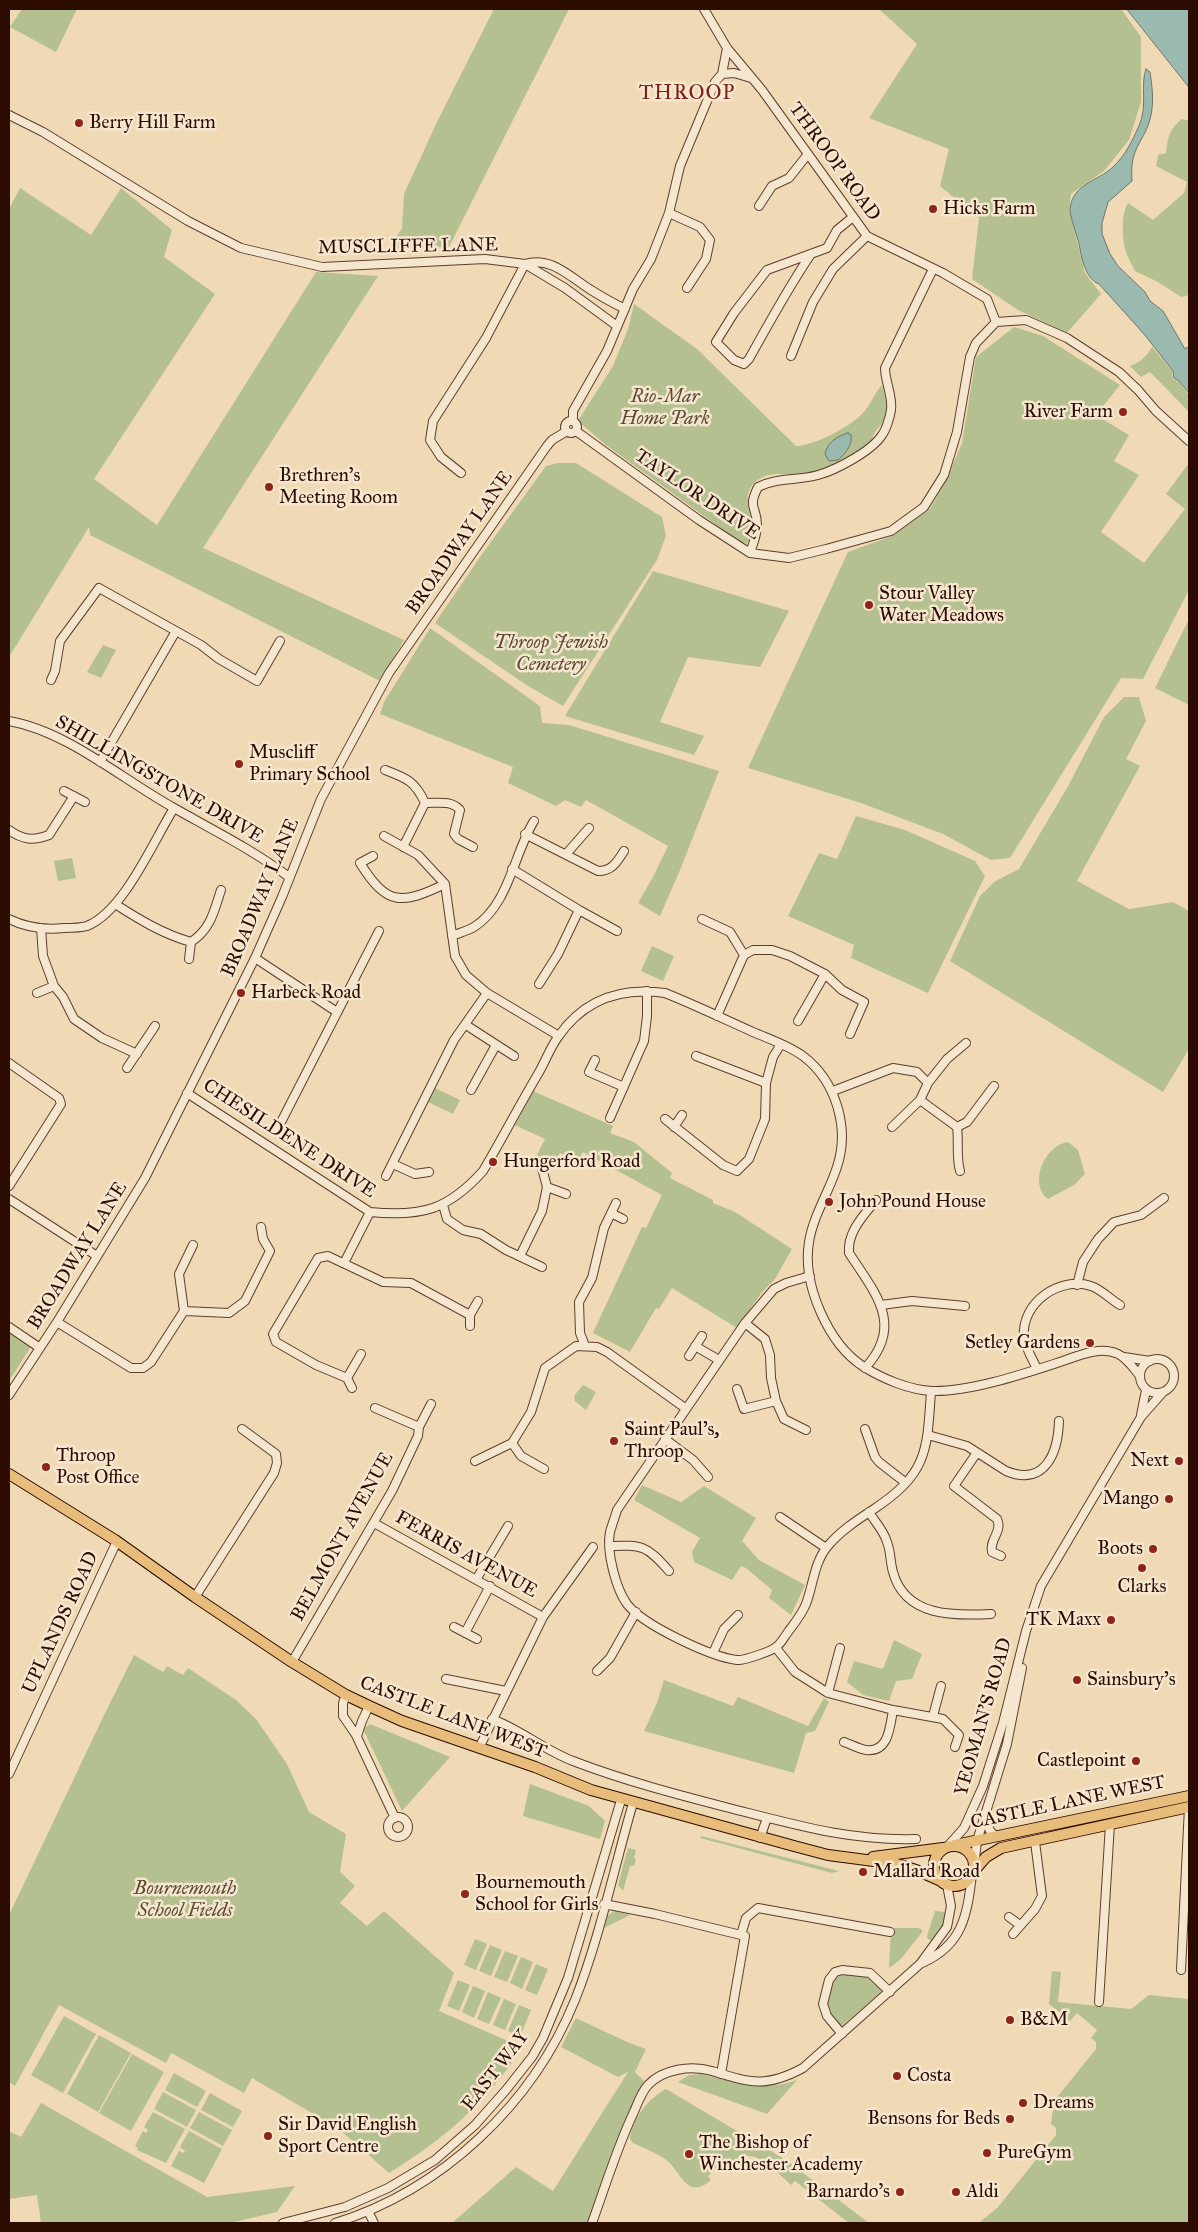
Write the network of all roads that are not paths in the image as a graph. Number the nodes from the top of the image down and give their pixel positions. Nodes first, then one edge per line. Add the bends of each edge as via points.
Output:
1 (704, 9) edge
2 (727, 48) junction
3 (722, 74) junction
4 (751, 78) junction
5 (9, 115) edge
6 (808, 154) junction
7 (759, 206) dead end
8 (669, 213) junction
9 (853, 217) junction
10 (867, 236) junction
11 (811, 254) dead end
12 (525, 264) junction
13 (933, 269) junction
14 (686, 288) dead end
15 (625, 308) junction
16 (996, 322) junction
17 (617, 326) junction
18 (791, 356) dead end
19 (573, 421) junction
20 (567, 431) junction
21 (576, 431) junction
22 (1189, 441) edge
23 (461, 473) dead end
24 (750, 552) junction
25 (176, 631) junction
26 (280, 641) dead end
27 (51, 680) dead end
28 (9, 721) edge
29 (100, 762) junction
30 (385, 770) dead end
31 (64, 791) dead end
32 (74, 796) junction
33 (85, 802) dead end
34 (425, 803) junction
35 (174, 808) junction
36 (534, 821) dead end
37 (589, 828) dead end
38 (9, 830) edge
39 (526, 834) junction
40 (384, 836) dead end
41 (403, 847) junction
42 (473, 847) dead end
43 (624, 851) dead end
44 (567, 853) junction
45 (372, 856) dead end
46 (512, 870) junction
47 (289, 877) junction
48 (445, 884) junction
49 (221, 890) dead end
50 (115, 904) junction
51 (579, 910) junction
52 (702, 919) dead end
53 (9, 920) edge
54 (42, 928) junction
55 (379, 931) dead end
56 (617, 931) dead end
57 (452, 936) junction
58 (191, 942) junction
59 (744, 955) junction
60 (255, 958) junction
61 (189, 959) dead end
62 (825, 974) junction
63 (539, 984) dead end
64 (54, 986) junction
65 (647, 991) junction
66 (37, 993) dead end
67 (487, 993) junction
68 (337, 1012) junction
69 (717, 1016) junction
70 (798, 1020) dead end
71 (466, 1025) junction
72 (155, 1026) dead end
73 (850, 1034) dead end
74 (559, 1036) junction
75 (966, 1043) dead end
76 (781, 1044) junction
77 (496, 1045) junction
78 (137, 1054) junction
79 (514, 1056) dead end
80 (696, 1056) dead end
81 (595, 1060) dead end
82 (9, 1063) edge
83 (127, 1068) dead end
84 (766, 1083) junction
85 (928, 1083) junction
86 (994, 1086) dead end
87 (624, 1087) junction
88 (471, 1090) dead end
89 (833, 1091) junction
90 (187, 1093) junction
91 (920, 1100) junction
92 (682, 1115) dead end
93 (610, 1118) dead end
94 (665, 1119) dead end
95 (892, 1126) dead end
96 (674, 1127) junction
97 (957, 1127) junction
98 (276, 1130) dead end
99 (393, 1164) junction
100 (542, 1168) dead end
101 (960, 1171) dead end
102 (429, 1172) dead end
103 (386, 1176) dead end
104 (9, 1186) edge
105 (547, 1187) junction
106 (566, 1194) dead end
107 (1164, 1198) dead end
108 (9, 1199) edge
109 (876, 1200) dead end
110 (616, 1203) dead end
111 (443, 1205) junction
112 (370, 1212) junction
113 (611, 1213) junction
114 (623, 1219) dead end
115 (261, 1227) dead end
116 (193, 1245) dead end
117 (97, 1256) junction
118 (520, 1256) junction
119 (344, 1263) junction
120 (542, 1267) dead end
121 (810, 1276) junction
122 (1076, 1285) junction
123 (478, 1301) dead end
124 (881, 1305) junction
125 (1120, 1305) dead end
126 (965, 1306) dead end
127 (184, 1311) junction
128 (470, 1315) junction
129 (57, 1322) junction
130 (745, 1323) junction
131 (470, 1326) dead end
132 (9, 1327) edge
133 (702, 1336) dead end
134 (585, 1346) junction
135 (695, 1346) junction
136 (40, 1348) junction
137 (362, 1354) dead end
138 (689, 1356) dead end
139 (1124, 1357) junction
140 (720, 1360) junction
141 (1150, 1361) junction
142 (865, 1368) junction
143 (1037, 1369) junction
144 (1140, 1376) junction
145 (347, 1378) junction
146 (352, 1388) dead end
147 (737, 1389) dead end
148 (1146, 1390) junction
149 (931, 1391) junction
150 (1162, 1392) junction
151 (9, 1395) edge
152 (776, 1401) junction
153 (431, 1404) dead end
154 (375, 1408) dead end
155 (685, 1408) junction
156 (1141, 1417) junction
157 (1059, 1421) dead end
158 (419, 1427) junction
159 (242, 1429) dead end
160 (864, 1429) dead end
161 (806, 1430) dead end
162 (928, 1435) junction
163 (665, 1439) junction
164 (512, 1443) junction
165 (976, 1454) junction
166 (475, 1461) dead end
167 (544, 1469) dead end
168 (9, 1474) edge
169 (708, 1477) dead end
170 (906, 1483) junction
171 (869, 1512) junction
172 (780, 1517) dead end
173 (374, 1522) junction
174 (508, 1526) dead end
175 (117, 1541) junction
176 (609, 1546) junction
177 (593, 1547) dead end
178 (826, 1548) junction
179 (1001, 1556) dead end
180 (669, 1571) dead end
181 (477, 1578) junction
182 (490, 1586) junction
183 (195, 1597) junction
184 (636, 1612) junction
185 (991, 1614) dead end
186 (738, 1615) dead end
187 (543, 1617) junction
188 (1031, 1619) junction
189 (454, 1627) dead end
190 (465, 1633) junction
191 (477, 1639) dead end
192 (776, 1648) junction
193 (840, 1648) dead end
194 (713, 1653) junction
195 (292, 1662) junction
196 (597, 1671) dead end
197 (446, 1679) dead end
198 (941, 1686) dead end
199 (506, 1692) junction
200 (828, 1692) junction
201 (346, 1695) junction
202 (369, 1706) junction
203 (893, 1710) junction
204 (933, 1716) junction
205 (492, 1719) junction
206 (357, 1736) junction
207 (844, 1742) dead end
208 (479, 1748) junction
209 (955, 1748) dead end
210 (9, 1774) edge
211 (1189, 1796) edge
212 (621, 1800) junction
213 (633, 1803) junction
214 (1189, 1807) edge
215 (987, 1813) junction
216 (395, 1818) dead end
217 (767, 1818) junction
218 (1110, 1824) junction
219 (997, 1836) junction
220 (760, 1838) junction
221 (916, 1839) dead end
222 (977, 1841) junction
223 (1034, 1842) junction
224 (948, 1846) junction
225 (862, 1859) junction
226 (973, 1872) junction
227 (944, 1883) junction
228 (604, 1904) junction
229 (1009, 1916) dead end
230 (1020, 1925) junction
231 (890, 1932) dead end
232 (1013, 1934) dead end
233 (741, 1935) junction
234 (920, 1964) junction
235 (1180, 1970) dead end
236 (890, 1992) junction
237 (1099, 2002) dead end
238 (842, 2034) junction
239 (721, 2074) junction
240 (368, 2211) junction
241 (282, 2223) edge
242 (335, 2223) edge
243 (374, 2223) edge
244 (592, 2223) edge

1 - 2 street, THROOP ROAD
2 - 3 street
2 - 4 street, THROOP ROAD
3 - 4 street via 734,73
3 - 8 street via 715,82 680,166
4 - 6 street, THROOP ROAD
5 - 12 street, MUSCLIFFE LANE via 43,132 188,221 241,248 322,267 485,259
6 - 7 street via 789,178 772,186
6 - 9 street, THROOP ROAD
8 - 14 street via 700,227 710,240 709,254
8 - 15 street via 651,259
9 - 10 street, THROOP ROAD
9 - 11 street via 837,230 827,248 767,270 716,342 734,360 744,364 749,359 787,289
10 - 13 street, THROOP ROAD
10 - 18 street via 833,269 813,302
12 - 15 street via 551,264
12 - 17 street, MUSCLIFFE LANE
12 - 23 street via 486,338 433,421 430,440 441,456
13 - 16 street, THROOP ROAD via 988,299
13 - 24 street via 885,368 891,410 882,436 835,470 797,479 773,480 758,487 752,499 757,523
15 - 17 street
16 - 22 street via 1026,320 1068,338 1119,372
16 - 24 street, TAYLOR DRIVE via 976,343 970,356 957,432 944,475 924,507 891,531 826,550 789,558
17 - 19 street via 608,351 573,411
19 - 20 street via 566,424
19 - 21 street via 577,425
20 - 21 street
20 - 47 street, BROADWAY LANE via 547,446 389,672 321,799
21 - 24 street, TAYLOR DRIVE via 698,520
25 - 26 street via 257,681
25 - 27 street via 96,586 60,641
25 - 29 street
28 - 29 street, SHILLINGSTONE DRIVE via 34,728
29 - 35 street, SHILLINGSTONE DRIVE
30 - 34 street via 405,777 416,786
31 - 32 street
32 - 33 street
32 - 38 street via 49,835 31,840
34 - 41 street
34 - 42 street via 455,805 460,810 454,834
35 - 47 street, SHILLINGSTONE DRIVE
35 - 50 street via 130,885
36 - 39 street
37 - 44 street
39 - 44 street
39 - 46 street
40 - 41 street
41 - 48 street via 418,855
43 - 44 street via 616,864 605,871 592,868
45 - 48 street via 360,862 384,894 401,898 420,896
46 - 51 street
46 - 57 street via 489,913 474,926
47 - 60 street, BROADWAY LANE
48 - 57 street
49 - 58 street via 211,920 202,935
50 - 54 street via 107,914 86,926
50 - 58 street via 146,925
51 - 56 street
51 - 63 street
52 - 59 street via 730,932
53 - 54 street
54 - 64 street via 44,956
55 - 68 street
57 - 67 street via 455,956 466,975
58 - 61 street
59 - 62 street via 753,950 772,950
59 - 69 street
60 - 68 street
60 - 90 street, BROADWAY LANE
62 - 70 street
62 - 73 street via 842,990 864,1002
64 - 66 street
64 - 78 street via 74,1019 102,1038
65 - 69 street, CHESILDENE DRIVE via 665,993
65 - 74 street, CHESILDENE DRIVE via 627,991 599,1001 579,1014
65 - 87 street via 644,1041
67 - 71 street
67 - 74 street
68 - 98 street
69 - 76 street, CHESILDENE DRIVE
71 - 77 street
71 - 99 street via 454,1040
72 - 78 street
74 - 111 street, CHESILDENE DRIVE via 483,1171 466,1189
75 - 85 street via 947,1059
76 - 84 street via 773,1057
76 - 89 street, CHESILDENE DRIVE via 803,1056
77 - 79 street
77 - 88 street
78 - 83 street
80 - 84 street
81 - 87 street via 589,1072
82 - 104 street via 59,1098 61,1104
84 - 96 street via 765,1119 749,1159 737,1171 723,1165
85 - 89 street via 916,1072 893,1068
85 - 91 street
86 - 97 street via 967,1122
87 - 93 street
89 - 121 street, CHESILDENE DRIVE via 841,1124 840,1151 838,1165 809,1242
90 - 112 street, CHESILDENE DRIVE
90 - 117 street, BROADWAY LANE via 145,1178
91 - 95 street
91 - 97 street
92 - 96 street
94 - 96 street
97 - 101 street
99 - 102 street via 415,1174
99 - 103 street
100 - 105 street
105 - 106 street
105 - 118 street via 542,1211
107 - 122 street via 1141,1215 1114,1222 1083,1262
108 - 117 street
109 - 124 street via 850,1237 848,1253
110 - 113 street
111 - 112 street, CHESILDENE DRIVE via 405,1214
111 - 118 street via 448,1219 463,1230 481,1234
112 - 119 street
113 - 114 street
113 - 134 street via 604,1228 592,1278 579,1302 580,1333
115 - 127 street via 270,1251 245,1300 229,1313
116 - 127 street via 179,1274
117 - 129 street, BROADWAY LANE
118 - 120 street
119 - 128 street via 383,1282 411,1283
119 - 145 street via 328,1256 318,1258 273,1334 276,1342
121 - 130 street via 786,1282 774,1289
121 - 142 street, CHESILDENE DRIVE via 814,1294 832,1334 850,1357
122 - 125 street via 1091,1286
122 - 143 street via 1044,1294 1025,1320 1024,1338
123 - 128 street
124 - 126 street via 912,1301
124 - 142 street via 884,1339 877,1355
127 - 129 street via 151,1362 137,1369
128 - 131 street
129 - 136 street, BROADWAY LANE
130 - 140 street
130 - 152 street via 765,1339
132 - 136 street
133 - 135 street
134 - 155 street via 607,1352
134 - 164 street via 576,1346 545,1368 531,1412
135 - 138 street
135 - 140 street
136 - 151 street, BROADWAY LANE
137 - 145 street
139 - 141 street, CHESILDENE DRIVE
139 - 143 street, CHESILDENE DRIVE via 1103,1351 1088,1353
139 - 144 street
140 - 155 street
141 - 144 street
141 - 150 street via 1164,1361 1173,1372 1173,1382
142 - 149 street, CHESILDENE DRIVE via 893,1382
143 - 149 street, CHESILDENE DRIVE via 957,1389
144 - 148 street
145 - 146 street
147 - 152 street via 744,1408
148 - 150 street
148 - 156 street, YEOMAN'S ROAD
149 - 162 street
150 - 156 street, YEOMAN'S ROAD
152 - 161 street via 784,1420
153 - 158 street, BELMONT AVENUE
154 - 158 street
155 - 163 street
156 - 188 street, YEOMAN'S ROAD via 1041,1586
157 - 165 street via 1057,1443 1049,1463 1040,1472 1013,1474
158 - 173 street, BELMONT AVENUE via 402,1471
159 - 183 street via 276,1454 277,1463 274,1473
160 - 170 street via 879,1462
162 - 165 street via 966,1446
162 - 170 street via 924,1456
163 - 169 street via 693,1460
163 - 176 street via 617,1510
164 - 166 street
164 - 167 street via 521,1456
165 - 179 street via 954,1486 996,1518 999,1530 991,1547 992,1552
168 - 175 main road, CASTLE LANE WEST
170 - 171 street
171 - 178 street
171 - 185 street via 888,1542 895,1579 920,1607 937,1613
172 - 178 street
173 - 181 street, FERRIS AVENUE
173 - 195 street, BELMONT AVENUE
174 - 181 street
175 - 183 main road, CASTLE LANE WEST
175 - 210 street, UPLANDS ROAD
176 - 180 street via 640,1546 654,1554
176 - 184 street via 615,1578 627,1604
177 - 187 street
178 - 192 street via 806,1604
181 - 182 street, FERRIS AVENUE
182 - 187 street, FERRIS AVENUE
182 - 190 street
183 - 195 main road, CASTLE LANE WEST
184 - 194 street via 657,1627
184 - 196 street via 610,1658
186 - 194 street via 724,1629
187 - 199 street
188 - 215 street, YEOMAN'S ROAD via 1007,1744
188 - 224 street, YEOMAN'S ROAD via 983,1786 964,1828
189 - 190 street
190 - 191 street
192 - 194 street via 739,1660
192 - 200 street via 795,1672
193 - 200 street
195 - 201 main road, CASTLE LANE WEST
197 - 199 street
198 - 204 street
199 - 205 street
200 - 203 street
201 - 202 main road, CASTLE LANE WEST
201 - 206 street via 343,1716
202 - 206 street
202 - 208 main road, CASTLE LANE WEST
203 - 204 street
203 - 207 street via 889,1737 880,1748 866,1750
204 - 209 street via 949,1723 958,1735
205 - 208 street
205 - 217 street, CASTLE LANE WEST via 572,1761
206 - 216 street
208 - 212 main road, CASTLE LANE WEST
211 - 219 main road, CASTLE LANE WEST
212 - 213 main road, CASTLE LANE WEST
212 - 241 street, EAST WAY via 568,1978 543,2038 506,2090 475,2125 435,2160 396,2183 345,2206
213 - 220 main road, CASTLE LANE WEST
213 - 228 street, EAST WAY
214 - 218 main road, CASTLE LANE WEST
214 - 235 street
215 - 219 street, YEOMAN'S ROAD via 989,1828
215 - 222 street, YEOMAN'S ROAD
217 - 220 street
217 - 221 street, CASTLE LANE WEST via 864,1838
218 - 223 main road, CASTLE LANE WEST
218 - 237 street
219 - 222 main road, CASTLE LANE WEST
220 - 225 main road, CASTLE LANE WEST
222 - 224 main road, CASTLE LANE WEST
222 - 226 street, YEOMAN'S ROAD
223 - 226 main road, CASTLE LANE WEST via 996,1850
223 - 230 street via 1042,1896 1035,1910
224 - 225 main road, CASTLE LANE WEST
224 - 226 main road via 967,1850 971,1855
224 - 227 main road via 934,1858 933,1864 934,1871
225 - 227 main road, CASTLE LANE WEST via 911,1868
226 - 227 main road via 959,1886
226 - 234 street via 968,1907 959,1932 942,1950
227 - 234 street via 951,1906 947,1927
228 - 233 street
228 - 240 street, EAST WAY via 574,2002 534,2075 506,2110 466,2150 414,2189
229 - 230 street
230 - 232 street
231 - 233 street via 758,1908 746,1918
233 - 239 street via 745,1936
234 - 236 street
236 - 238 street
236 - 238 street via 870,1973 836,1972 829,1980 823,2004 827,2016
238 - 239 street via 803,2068 784,2079 764,2083
239 - 244 street via 704,2069 679,2069 648,2085 620,2143
240 - 242 street, EAST WAY
240 - 243 street

